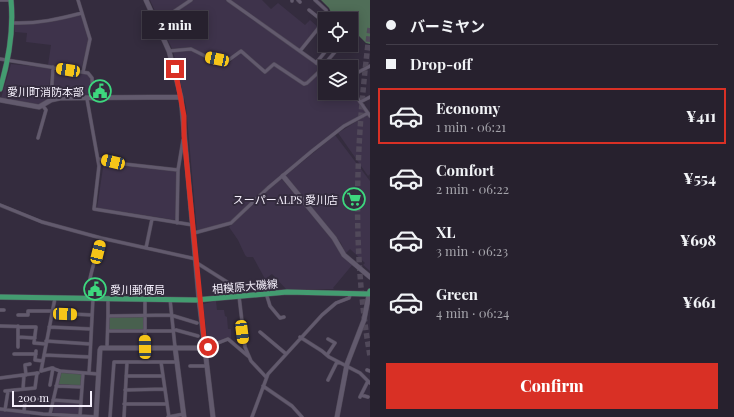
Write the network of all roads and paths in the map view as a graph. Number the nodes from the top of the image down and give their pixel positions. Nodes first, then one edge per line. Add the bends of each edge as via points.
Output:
1 (0, 0) edge
2 (10, 0) edge
3 (78, 0) edge
4 (146, 0) edge
5 (191, 0) edge
6 (228, 0) edge
7 (315, 0) edge
8 (310, 11) dead end
9 (326, 12) edge
10 (82, 13) junction
11 (318, 15) edge
12 (13, 23) junction
13 (157, 23) junction
14 (318, 29) edge
15 (169, 51) junction
16 (300, 51) junction
17 (335, 52) edge
18 (323, 53) dead end
19 (0, 59) edge
20 (329, 60) edge
21 (8, 61) junction
22 (316, 63) joint
23 (370, 66) edge
24 (52, 67) junction
25 (83, 72) junction
26 (358, 72) edge
27 (318, 73) edge
28 (0, 89) edge
29 (181, 97) junction
30 (370, 97) edge
31 (87, 99) junction
32 (93, 99) junction
33 (358, 99) edge
34 (0, 100) edge
35 (51, 100) junction
36 (360, 102) junction
37 (43, 106) junction
38 (369, 114) edge
39 (184, 136) junction
40 (38, 138) dead end
41 (99, 159) junction
42 (178, 170) junction
43 (282, 176) junction
44 (0, 205) edge
45 (152, 219) junction
46 (177, 223) junction
47 (193, 225) junction
48 (194, 233) junction
49 (101, 238) junction
50 (146, 248) junction
51 (196, 259) junction
52 (370, 277) edge
53 (266, 293) junction
54 (351, 293) junction
55 (370, 293) edge
56 (239, 296) junction
57 (0, 297) edge
58 (55, 298) junction
59 (90, 298) junction
60 (108, 298) junction
61 (145, 299) junction
62 (170, 299) junction
63 (199, 299) junction
64 (369, 304) edge
65 (52, 312) junction
66 (18, 315) dead end
67 (92, 315) junction
68 (108, 316) junction
69 (145, 316) junction
70 (173, 316) junction
71 (284, 317) dead end
72 (197, 322) dead end
73 (0, 326) edge
74 (18, 326) junction
75 (49, 327) junction
76 (91, 329) junction
77 (174, 330) junction
78 (108, 331) junction
79 (145, 331) junction
80 (260, 332) dead end
81 (198, 336) dead end
82 (18, 337) junction
83 (35, 338) junction
84 (300, 338) junction
85 (328, 339) dead end
86 (46, 343) junction
87 (90, 344) junction
88 (17, 347) dead end
89 (107, 347) junction
90 (145, 347) junction
91 (175, 347) junction
92 (205, 348) junction
93 (285, 353) junction
94 (17, 354) dead end
95 (44, 355) junction
96 (248, 356) junction
97 (327, 356) junction
98 (90, 358) junction
99 (43, 361) junction
100 (127, 362) junction
101 (161, 362) junction
102 (176, 362) junction
103 (337, 362) junction
104 (21, 364) dead end
105 (25, 364) junction
106 (30, 364) dead end
107 (190, 366) dead end
108 (207, 366) junction
109 (347, 367) junction
110 (53, 368) junction
111 (41, 371) junction
112 (60, 371) junction
113 (37, 373) junction
114 (83, 373) junction
115 (89, 373) junction
116 (98, 374) junction
117 (25, 375) junction
118 (126, 376) junction
119 (163, 376) junction
120 (266, 377) junction
121 (0, 378) edge
122 (328, 380) dead end
123 (369, 382) edge
124 (50, 385) dead end
125 (56, 386) junction
126 (263, 386) junction
127 (82, 387) junction
128 (23, 389) junction
129 (165, 389) junction
130 (125, 390) junction
131 (368, 397) dead end
132 (39, 399) dead end
133 (29, 400) dead end
134 (53, 400) junction
135 (46, 401) dead end
136 (81, 402) junction
137 (124, 404) junction
138 (167, 404) junction
139 (0, 409) edge
140 (5, 410) junction
141 (24, 412) junction
142 (50, 414) junction
143 (80, 416) junction
144 (184, 416) edge
145 (96, 417) edge
146 (110, 417) edge
147 (124, 417) edge
148 (169, 417) edge
149 (213, 417) edge
150 (252, 417) edge
151 (302, 417) edge
152 (337, 417) edge

1 - 2 street
2 - 12 main road
3 - 10 street
4 - 13 street
5 - 13 street
6 - 16 street
7 - 9 street
8 - 11 street
10 - 12 street via 54,20
10 - 25 street via 90,39
12 - 21 main road
13 - 15 street
14 - 16 street
15 - 27 street via 191,49 226,62 241,51 265,72 274,64 304,84
15 - 29 street
16 - 22 street
17 - 20 street
18 - 22 street
19 - 21 street
21 - 24 street
21 - 28 main road
23 - 26 street
24 - 25 street
24 - 35 street
25 - 32 street via 89,73 92,77
29 - 32 street
29 - 39 street
30 - 36 street
31 - 32 street
31 - 35 street
31 - 41 street
33 - 36 street
34 - 37 street via 34,107
35 - 37 street
36 - 38 street
37 - 40 street via 46,110
38 - 43 street via 344,126
39 - 42 street
39 - 47 street
41 - 42 street
41 - 45 street via 94,209
42 - 46 street
43 - 48 street via 231,223
43 - 52 street via 334,238 344,255
44 - 49 street via 42,222
45 - 46 street
45 - 50 street
46 - 47 street
47 - 48 street
48 - 51 street
49 - 50 street
49 - 59 street via 88,280
50 - 51 street
51 - 56 street via 197,263 235,287
51 - 63 street
53 - 54 main road, 相模原大磯線
53 - 56 main road, 相模原大磯線
53 - 71 street via 270,306 280,318
54 - 55 main road, 相模原大磯線
54 - 84 street via 348,298 334,304
55 - 64 street
56 - 63 main road, 相模原大磯線
56 - 96 street via 243,340
57 - 58 main road, 相模原大磯線
58 - 59 main road, 相模原大磯線
58 - 65 street
59 - 60 main road, 相模原大磯線
59 - 67 street
60 - 61 main road, 相模原大磯線
60 - 68 street
61 - 62 main road, 相模原大磯線
61 - 69 street
62 - 63 main road, 相模原大磯線
62 - 70 street
63 - 92 street
64 - 109 street
65 - 66 street via 28,311 28,317
65 - 67 street
65 - 75 street
67 - 76 street
68 - 69 street
68 - 78 street
69 - 70 street
69 - 79 street
70 - 72 street
70 - 77 street
73 - 74 street
74 - 82 street
74 - 83 street via 36,327
75 - 76 street
75 - 86 street
76 - 87 street
77 - 79 street
77 - 81 street
77 - 91 street
78 - 79 street
78 - 89 street
79 - 90 street
80 - 93 street
82 - 83 street
82 - 88 street
83 - 86 street via 34,343
84 - 93 street
84 - 97 street
85 - 97 street via 335,343
86 - 87 street
86 - 95 street
87 - 98 street
89 - 90 street
89 - 116 street via 100,350
90 - 91 street
91 - 92 street
91 - 102 street
92 - 96 street via 228,339
92 - 108 street
93 - 120 street
94 - 99 street via 36,352 35,360
95 - 98 street
95 - 99 street
96 - 120 street
97 - 103 street
98 - 115 street
99 - 111 street
100 - 101 street
100 - 118 street
100 - 146 street via 114,362
101 - 102 street
101 - 119 street
102 - 144 street
103 - 109 street
103 - 122 street
104 - 105 street
105 - 106 street
105 - 117 street
107 - 108 street
108 - 149 street
109 - 123 street via 360,372
109 - 152 street
110 - 111 street
110 - 112 street
110 - 124 street
111 - 113 street
112 - 114 street
112 - 125 street
113 - 117 street
113 - 128 street via 36,388
114 - 115 street
114 - 127 street
115 - 116 street
116 - 145 street
117 - 121 street
117 - 128 street
118 - 119 street
118 - 130 street
119 - 129 street
120 - 126 street
123 - 131 street via 361,396
125 - 127 street
125 - 134 street
126 - 150 street
126 - 151 street via 292,406
127 - 136 street
128 - 140 street via 6,391
129 - 130 street
129 - 138 street
130 - 137 street
132 - 135 street
133 - 141 street via 25,401
134 - 136 street
134 - 142 street
136 - 143 street
137 - 138 street
137 - 147 street
138 - 148 street
139 - 140 street
140 - 141 street
141 - 142 street
142 - 143 street
143 - 145 street
144 - 148 street

